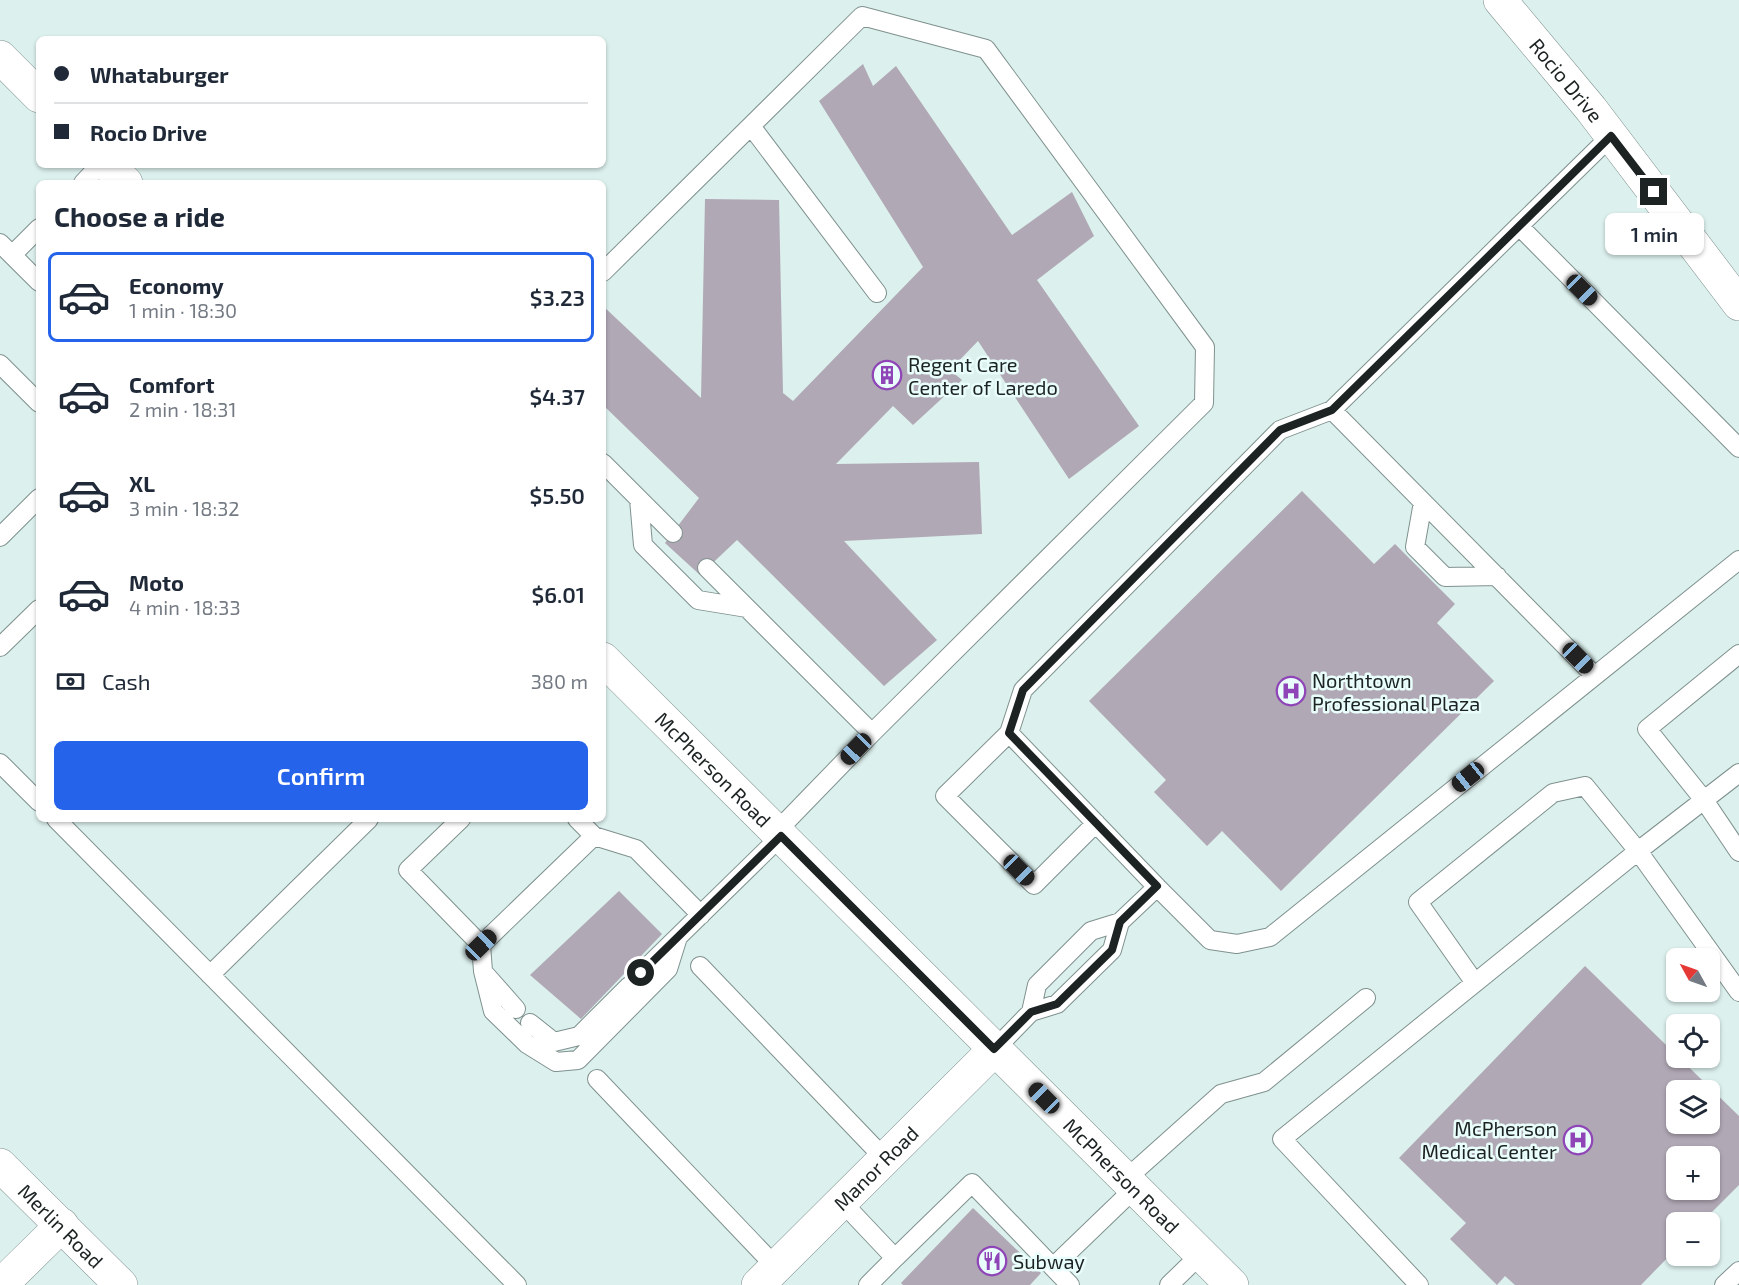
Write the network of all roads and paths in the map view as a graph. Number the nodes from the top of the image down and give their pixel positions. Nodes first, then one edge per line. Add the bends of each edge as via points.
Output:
1 (1500, 0) edge
2 (0, 57) edge
3 (36, 93) edge
4 (751, 126) junction
5 (1611, 136) junction
6 (97, 168) edge
7 (111, 168) edge
8 (86, 180) edge
9 (123, 180) edge
10 (1519, 226) junction
11 (36, 230) edge
12 (6, 249) edge
13 (606, 269) edge
14 (36, 279) edge
15 (877, 293) dead end
16 (1739, 304) edge
17 (0, 364) edge
18 (36, 400) edge
19 (1332, 410) junction
20 (1739, 448) edge
21 (606, 467) edge
22 (639, 499) junction
23 (36, 501) edge
24 (1423, 502) junction
25 (672, 533) dead end
26 (0, 537) edge
27 (1739, 560) edge
28 (707, 568) dead end
29 (1497, 576) junction
30 (747, 608) junction
31 (36, 612) edge
32 (0, 647) edge
33 (1739, 654) edge
34 (606, 662) edge
35 (1594, 675) junction
36 (872, 733) junction
37 (1009, 733) junction
38 (0, 763) edge
39 (1739, 773) edge
40 (36, 799) edge
41 (1704, 800) junction
42 (59, 822) edge
43 (366, 822) edge
44 (458, 822) edge
45 (580, 822) edge
46 (1096, 824) junction
47 (779, 834) junction
48 (594, 836) junction
49 (1638, 851) junction
50 (1739, 852) edge
51 (1157, 886) junction
52 (700, 915) junction
53 (1120, 922) junction
54 (678, 937) junction
55 (481, 945) junction
56 (700, 966) dead end
57 (483, 971) junction
58 (210, 975) junction
59 (1476, 983) junction
60 (1739, 992) edge
61 (1366, 998) dead end
62 (516, 1009) dead end
63 (1031, 1012) junction
64 (530, 1023) dead end
65 (994, 1049) junction
66 (597, 1079) dead end
67 (885, 1159) junction
68 (0, 1165) edge
69 (1130, 1184) junction
70 (842, 1202) junction
71 (62, 1225) junction
72 (1201, 1254) junction
73 (895, 1258) junction
74 (1053, 1268) junction
75 (1739, 1271) edge
76 (767, 1276) edge
77 (1, 1285) edge
78 (121, 1285) edge
79 (517, 1285) edge
80 (868, 1285) edge
81 (1070, 1285) edge
82 (1168, 1285) edge
83 (1232, 1285) edge
84 (1419, 1285) edge
85 (1725, 1285) edge

1 - 5 street, Rocio Drive
2 - 3 street
4 - 13 lane
4 - 15 lane
4 - 36 lane via 862,16 986,49 1205,347 1204,403
5 - 10 lane
5 - 16 street, Rocio Drive
6 - 8 lane
7 - 9 street
10 - 19 lane
10 - 20 lane
11 - 12 lane
12 - 14 lane
17 - 18 lane
19 - 24 lane
19 - 37 lane via 1280,430 1023,690
21 - 22 lane
22 - 25 lane
22 - 30 lane via 643,545 698,600
23 - 26 lane
24 - 29 lane
24 - 29 lane via 1416,547 1445,577
27 - 35 lane
28 - 30 lane
29 - 35 lane
30 - 36 lane
31 - 32 lane
33 - 41 lane via 1647,729
34 - 47 street, McPherson Road
35 - 51 lane via 1270,937 1237,944 1210,940
36 - 47 lane
37 - 46 lane
37 - 46 lane via 945,796 1034,885
38 - 40 lane
39 - 41 lane
41 - 49 lane
41 - 50 lane
42 - 58 lane
43 - 58 lane
44 - 55 lane via 408,870
45 - 48 lane
46 - 51 lane
47 - 52 lane
47 - 65 street, McPherson Road
48 - 52 lane via 636,849
48 - 55 lane
49 - 59 lane
49 - 59 lane via 1585,786 1553,793 1418,902
49 - 60 lane
51 - 53 lane
52 - 54 lane
53 - 63 lane via 1112,950 1057,1004
53 - 63 lane via 1091,931 1037,985
54 - 57 lane via 669,969 578,1060 556,1062 527,1044 493,1011
54 - 64 lane via 579,1036 554,1042
55 - 57 lane
56 - 67 lane
57 - 62 lane
58 - 79 lane
59 - 84 lane via 1282,1139
61 - 69 lane via 1264,1082 1221,1094
63 - 65 lane
65 - 67 street, Manor Road
65 - 69 street, McPherson Road
66 - 76 lane
67 - 70 street, Manor Road
68 - 71 street, Merlin Road
69 - 72 street, McPherson Road
69 - 74 lane
70 - 73 lane
70 - 76 street, Manor Road
71 - 77 street
71 - 78 street, Merlin Road
72 - 82 lane
72 - 83 street, McPherson Road
73 - 74 lane via 972,1183
73 - 80 lane
74 - 81 lane
75 - 85 lane

